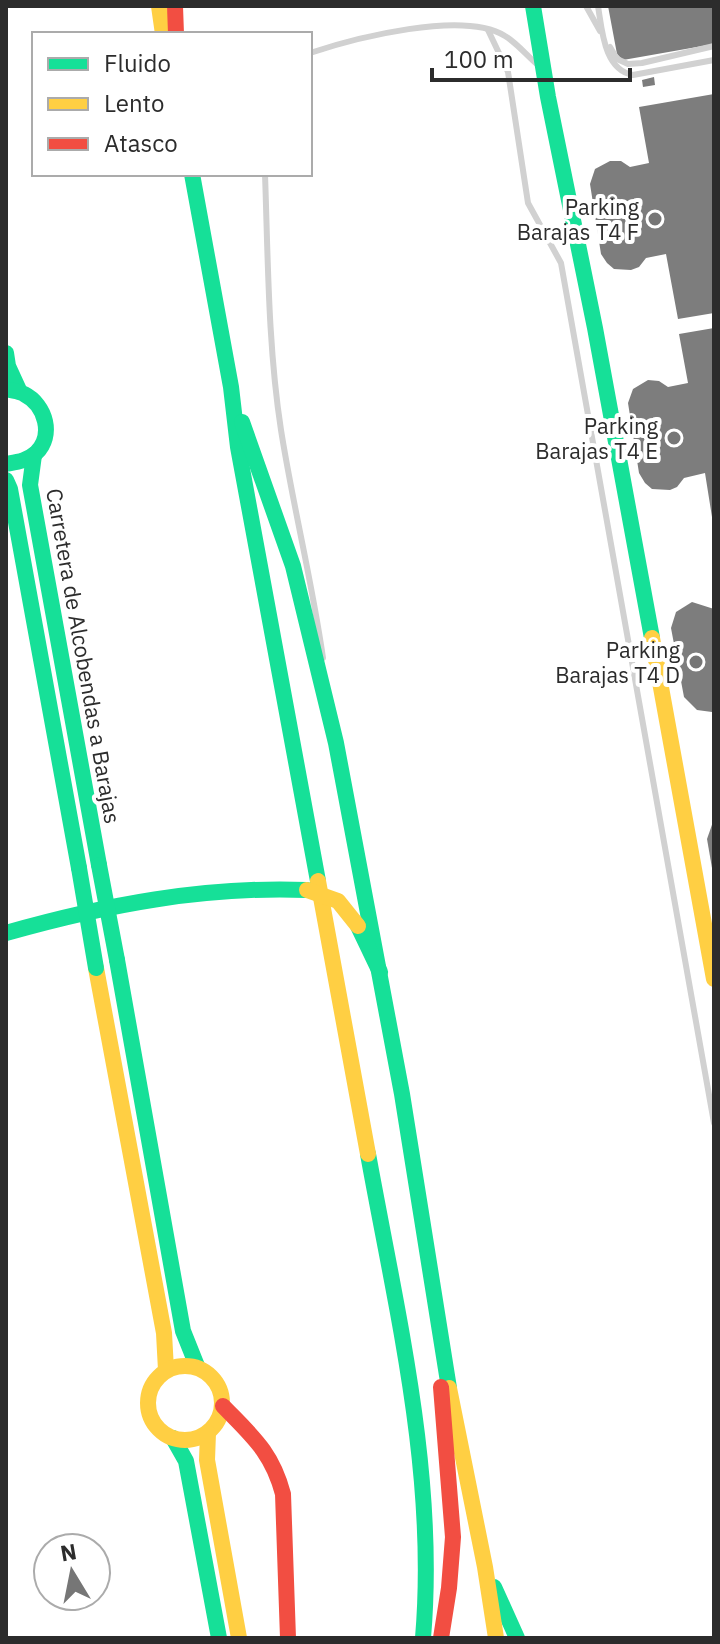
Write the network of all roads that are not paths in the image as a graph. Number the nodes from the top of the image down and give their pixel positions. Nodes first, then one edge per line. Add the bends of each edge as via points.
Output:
1 (159, 6) edge
2 (175, 6) edge
3 (533, 6) edge
4 (586, 6) edge
5 (598, 6) edge
6 (488, 30) junction
7 (163, 32) edge
8 (176, 32) edge
9 (603, 37) junction
10 (714, 46) edge
11 (312, 52) edge
12 (714, 60) edge
13 (543, 70) junction
14 (192, 176) edge
15 (265, 176) edge
16 (6, 353) edge
17 (231, 387) junction
18 (12, 389) edge
19 (34, 455) junction
20 (6, 464) edge
21 (6, 480) edge
22 (336, 743) junction
23 (6, 933) edge
24 (380, 972) junction
25 (714, 979) edge
26 (714, 1123) edge
27 (441, 1345) junction
28 (197, 1366) junction
29 (166, 1370) junction
30 (223, 1406) junction
31 (208, 1433) junction
32 (173, 1438) junction
33 (485, 1567) junction
34 (219, 1638) edge
35 (239, 1638) edge
36 (288, 1638) edge
37 (423, 1638) edge
38 (441, 1638) edge
39 (496, 1638) edge
40 (517, 1638) edge

1 - 7 main road
2 - 8 main road
3 - 13 main road
4 - 9 lane
5 - 9 lane
6 - 11 lane via 452,24 348,40
6 - 13 lane via 504,35
6 - 26 lane via 508,72 528,203 561,263
9 - 10 lane via 617,59 628,64
9 - 12 lane via 611,60 626,74
13 - 25 main road
14 - 17 main road
15 - 22 lane via 281,429
16 - 18 main road
17 - 22 main road via 293,566
17 - 37 main road via 411,1393 427,1531
18 - 19 main road, Carretera de Alcobendas a Barajas via 44,412 46,435
19 - 20 main road
19 - 28 main road, Carretera de Alcobendas a Barajas, bridge via 30,485 183,1331
21 - 29 main road, Carretera de Alcobendas a Barajas, bridge via 164,1333
22 - 24 main road
23 - 24 main road, bridge via 62,916 157,899 272,887 307,890 338,901 358,926
24 - 27 main road
27 - 33 main road
27 - 38 main road via 441,1415 452,1506 452,1581
28 - 29 main road
28 - 30 main road via 217,1382
29 - 32 main road via 152,1385 148,1406 155,1426
30 - 31 main road
30 - 36 main road via 267,1449 278,1471
31 - 32 main road via 191,1440
31 - 35 main road via 207,1460
32 - 34 main road via 186,1461
33 - 39 main road
33 - 40 main road

